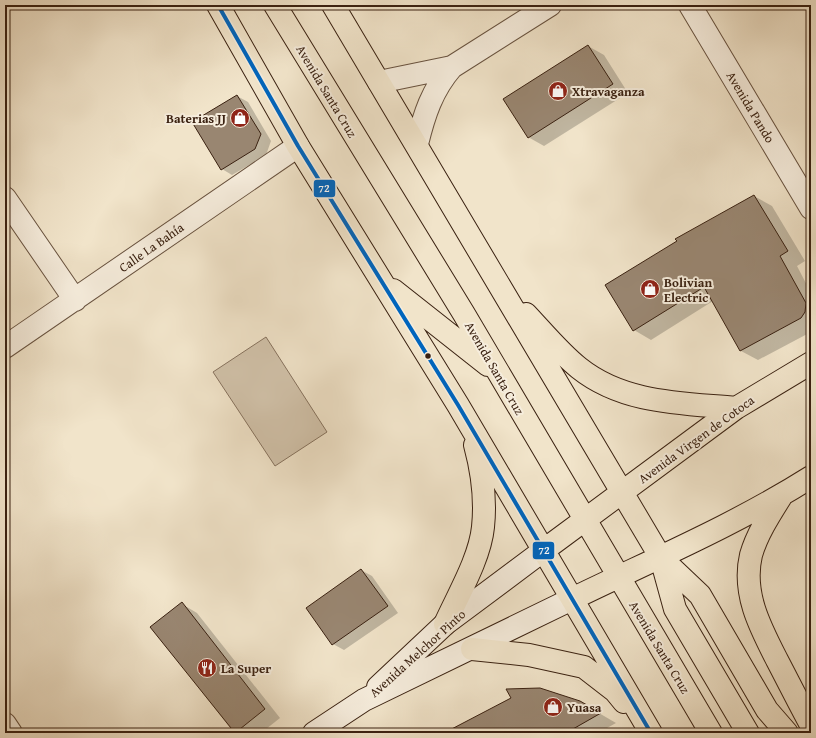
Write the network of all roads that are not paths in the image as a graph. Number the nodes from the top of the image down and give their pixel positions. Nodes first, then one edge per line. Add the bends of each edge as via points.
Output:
1 (218, 5) edge
2 (275, 5) edge
3 (333, 5) edge
4 (550, 5) edge
5 (690, 5) edge
6 (452, 67) junction
7 (379, 82) junction
8 (417, 144) junction
9 (298, 146) junction
10 (5, 198) edge
11 (811, 208) edge
12 (381, 280) junction
13 (501, 289) junction
14 (75, 300) junction
15 (5, 348) edge
16 (811, 363) edge
17 (498, 372) junction
18 (458, 405) junction
19 (736, 408) junction
20 (811, 477) edge
21 (622, 492) junction
22 (782, 495) junction
23 (586, 520) junction
24 (544, 550) junction
25 (661, 558) junction
26 (619, 576) junction
27 (572, 599) junction
28 (445, 624) junction
29 (472, 649) junction
30 (364, 700) junction
31 (697, 709) junction
32 (5, 724) edge
33 (811, 725) edge
34 (650, 732) edge
35 (11, 733) edge
36 (314, 733) edge
37 (700, 733) edge
38 (711, 733) edge
39 (748, 733) edge
40 (787, 733) edge

1 - 9 main road
2 - 17 main road, Avenida Santa Cruz
3 - 7 main road
4 - 6 street
5 - 11 street, Avenida Pando
6 - 7 street
6 - 8 street via 431,97
7 - 8 main road
8 - 13 main road
9 - 12 main road
9 - 14 street, Calle La Bahía
10 - 14 street
12 - 17 main road
12 - 18 main road
13 - 19 main road via 579,368 610,387 652,400
13 - 21 main road
14 - 15 street, Calle La Bahía
16 - 19 main road, Avenida Virgen de Cotoca
17 - 23 main road, Avenida Santa Cruz
18 - 24 main road
18 - 28 main road via 475,446 484,491 483,528 477,552
19 - 21 main road, Avenida Virgen de Cotoca
20 - 22 main road
21 - 23 main road, Avenida Virgen de Cotoca
21 - 25 main road
22 - 25 main road
22 - 33 main road via 751,555 748,579 750,596 764,634
23 - 24 main road, Avenida Melchor Pinto
23 - 26 main road, Avenida Santa Cruz
24 - 27 main road
24 - 28 street, Avenida Melchor Pinto
25 - 26 main road
25 - 39 main road via 675,609
25 - 40 main road via 700,595 767,710
26 - 27 main road, Avenida Melchor Pinto
26 - 31 main road, Avenida Santa Cruz
27 - 29 street, Avenida Melchor Pinto
27 - 34 main road
28 - 30 street, Avenida Melchor Pinto
29 - 30 street, Avenida Melchor Pinto
29 - 34 main road via 529,655 584,667 615,691
30 - 36 street, Avenida Melchor Pinto
31 - 37 main road
31 - 38 main road, Avenida Santa Cruz
32 - 35 street

